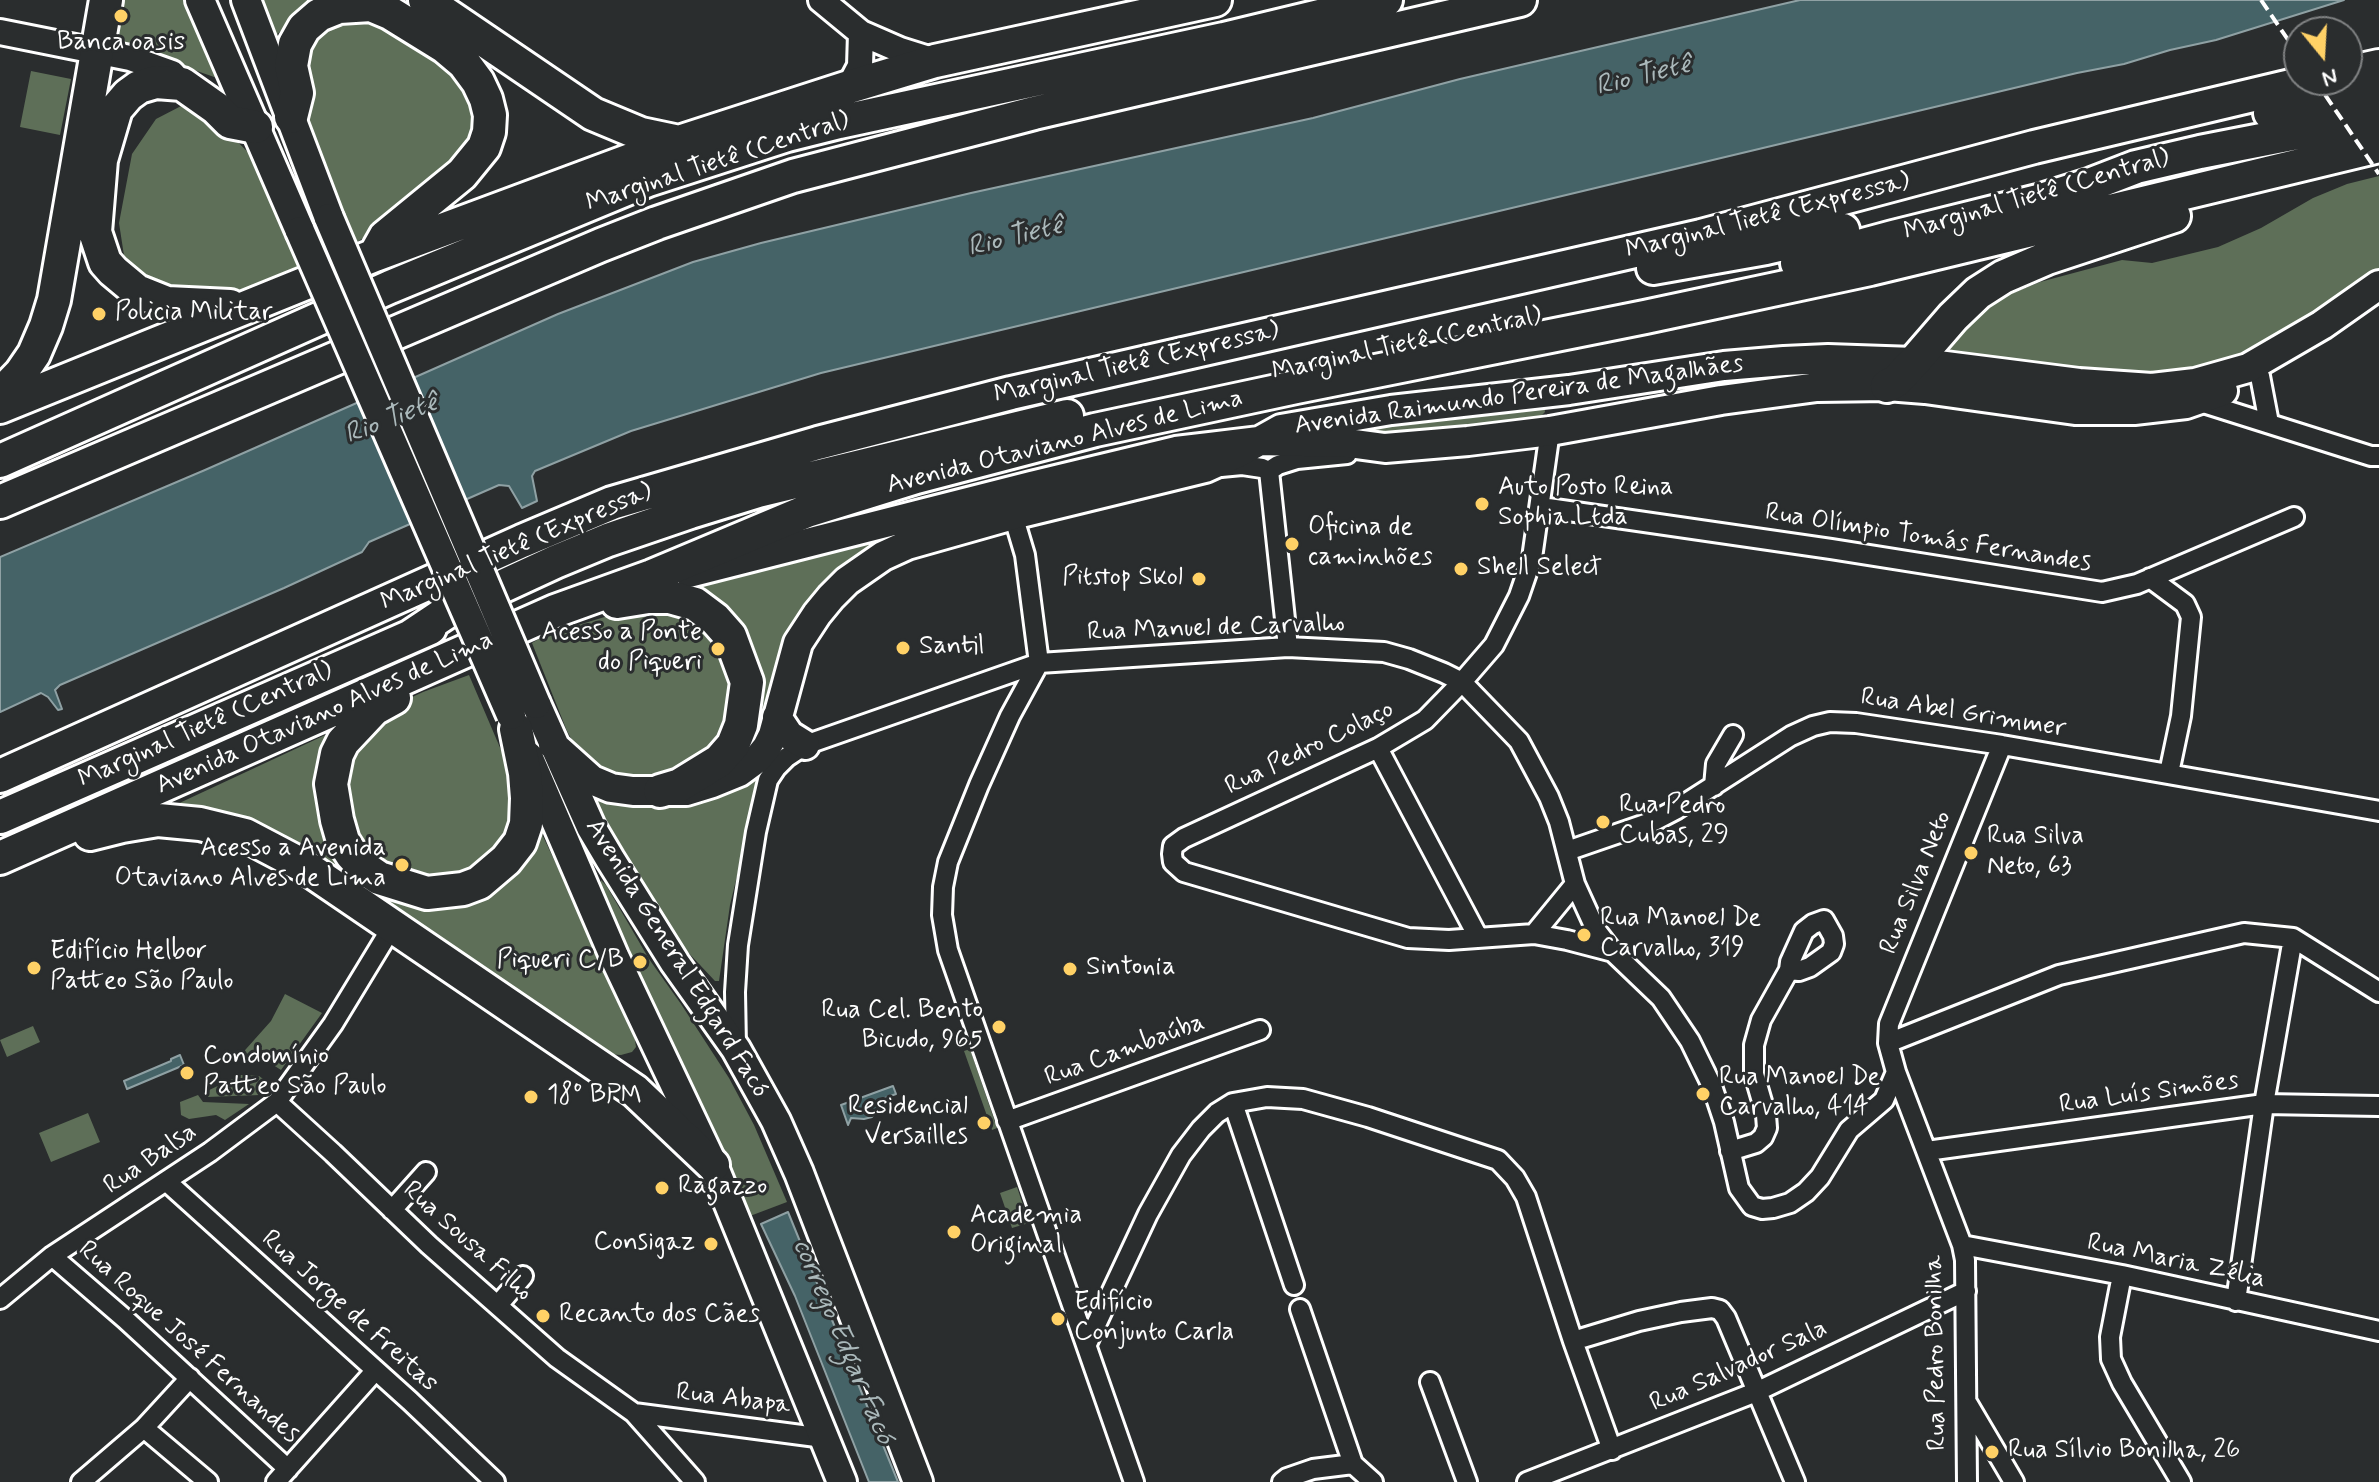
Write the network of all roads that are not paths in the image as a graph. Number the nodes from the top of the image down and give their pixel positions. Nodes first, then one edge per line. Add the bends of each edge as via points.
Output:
1 (106, 0) edge
2 (200, 0) edge
3 (246, 0) edge
4 (425, 0) edge
5 (821, 0) edge
6 (1386, 0) edge
7 (1520, 0) edge
8 (1203, 2) edge
9 (0, 32) edge
10 (861, 33) junction
11 (1224, 39) junction
12 (97, 52) junction
13 (935, 61) junction
14 (182, 84) junction
15 (849, 87) junction
16 (2283, 88) edge
17 (2379, 91) edge
18 (291, 117) junction
19 (2379, 117) edge
20 (256, 127) junction
21 (787, 135) junction
22 (679, 142) junction
23 (2379, 146) edge
24 (2136, 167) junction
25 (2280, 171) junction
26 (1821, 205) junction
27 (704, 206) junction
28 (375, 255) junction
29 (2379, 285) edge
30 (1445, 295) junction
31 (2379, 300) edge
32 (245, 306) junction
33 (1914, 362) junction
34 (2260, 376) junction
35 (1887, 386) junction
36 (1569, 390) junction
37 (0, 395) edge
38 (2197, 401) junction
39 (0, 407) edge
40 (2269, 423) junction
41 (1550, 431) junction
42 (1259, 441) junction
43 (1385, 448) junction
44 (2379, 456) edge
45 (0, 461) edge
46 (1205, 468) junction
47 (1269, 471) junction
48 (916, 477) junction
49 (0, 502) edge
50 (1027, 504) junction
51 (1541, 507) junction
52 (2294, 517) dead end
53 (652, 576) junction
54 (2150, 578) junction
55 (555, 611) junction
56 (447, 612) joint
57 (411, 636) junction
58 (1288, 647) junction
59 (1039, 663) junction
60 (417, 675) junction
61 (1462, 682) junction
62 (521, 716) junction
63 (777, 717) junction
64 (1733, 735) dead end
65 (553, 745) junction
66 (805, 745) junction
67 (2002, 745) junction
68 (1378, 748) junction
69 (2169, 773) junction
70 (0, 776) edge
71 (1714, 786) junction
72 (660, 791) junction
73 (2379, 811) edge
74 (0, 817) edge
75 (1567, 851) junction
76 (14, 852) edge
77 (1575, 884) junction
78 (392, 927) junction
79 (1534, 934) junction
80 (1478, 937) junction
81 (2293, 938) junction
82 (1613, 952) junction
83 (1789, 970) junction
84 (2379, 992) edge
85 (1260, 1030) dead end
86 (1888, 1043) junction
87 (736, 1049) junction
88 (1896, 1072) junction
89 (277, 1102) junction
90 (1233, 1103) junction
91 (2264, 1104) junction
92 (2379, 1106) edge
93 (1876, 1108) junction
94 (1007, 1121) junction
95 (1916, 1122) junction
96 (1730, 1151) junction
97 (1927, 1151) junction
98 (713, 1165) junction
99 (426, 1172) dead end
100 (166, 1181) junction
101 (392, 1210) junction
102 (1962, 1245) junction
103 (52, 1256) junction
104 (2122, 1275) junction
105 (523, 1276) dead end
106 (1294, 1285) dead end
107 (1966, 1291) junction
108 (0, 1299) edge
109 (2236, 1301) junction
110 (498, 1305) junction
111 (1300, 1309) dead end
112 (2379, 1331) edge
113 (1573, 1341) junction
114 (1087, 1344) junction
115 (375, 1371) junction
116 (190, 1378) junction
117 (1430, 1382) dead end
118 (1756, 1392) junction
119 (1966, 1402) junction
120 (634, 1413) junction
121 (144, 1428) junction
122 (824, 1438) junction
123 (1612, 1450) junction
124 (1353, 1464) junction
125 (282, 1475) edge
126 (1315, 1476) edge
127 (81, 1482) edge
128 (208, 1482) edge
129 (495, 1482) edge
130 (695, 1482) edge
131 (842, 1482) edge
132 (918, 1482) edge
133 (1134, 1482) edge
134 (1282, 1482) edge
135 (1373, 1482) edge
136 (1467, 1482) edge
137 (1527, 1482) edge
138 (1795, 1482) edge
139 (1967, 1482) edge
140 (2014, 1482) edge
141 (2181, 1482) edge

1 - 12 highway
2 - 20 main road
3 - 18 main road
4 - 22 highway via 593,114 641,134
5 - 10 street
6 - 11 highway, Marginal Tietê (Central)
7 - 27 highway via 887,150
8 - 13 highway
8 - 21 highway via 1122,33 827,117
9 - 12 street
10 - 13 street
10 - 15 street via 860,66
11 - 21 highway, Marginal Tietê (Central)
11 - 27 highway via 1197,54 951,112 769,165 730,179
12 - 14 street via 172,73
12 - 37 highway via 46,326 34,354
13 - 15 highway
14 - 20 highway via 230,122
14 - 32 highway via 139,87 116,109 101,160 97,240 113,271 150,298
15 - 22 highway
16 - 26 highway, Marginal Tietê (Expressa)
17 - 26 highway, Marginal Tietê (Central) via 1923,192
18 - 28 highway via 297,93 291,66 295,44 319,15 339,7 371,5 390,13 445,47 478,82 490,115 484,147 462,174 385,237
18 - 62 main road, bridge
19 - 24 highway, Marginal Tietê (Central)
20 - 62 main road, bridge
21 - 45 highway, Marginal Tietê (Central) via 648,180 390,287
22 - 28 highway
23 - 25 highway, Avenida Otaviano Alves de Lima
24 - 30 highway via 1557,288
24 - 56 highway, Marginal Tietê (Central) via 2038,201 1792,265 1025,425 758,491 608,540
25 - 33 highway via 2238,196 2003,277 1978,293
25 - 48 highway, Avenida Otaviano Alves de Lima via 1870,269 1095,430
26 - 30 highway, Marginal Tietê (Expressa)
27 - 49 highway via 489,292
28 - 32 highway
29 - 33 main road, Avenida Raimundo Pereira de Magalhães via 2248,368 2195,383 2152,388 2079,383
30 - 70 highway, Marginal Tietê (Expressa) via 1011,393 612,503
31 - 34 main road, Avenida Raimundo Pereira de Magalhães
32 - 39 highway
33 - 35 highway
33 - 36 main road, Avenida Raimundo Pereira de Magalhães via 1828,359 1739,365
34 - 38 main road, Avenida Raimundo Pereira de Magalhães
34 - 40 street
35 - 38 main road, Avenida Raimundo Pereira de Magalhães via 2075,410 2134,410
35 - 41 main road, Avenida Raimundo Pereira de Magalhães via 1803,389
36 - 41 main road via 1554,410
36 - 42 main road, Avenida Raimundo Pereira de Magalhães via 1350,417 1281,429
38 - 40 street
40 - 44 street
41 - 43 main road, Avenida Raimundo Pereira de Magalhães
41 - 51 street, Rua Pedro Colaço
42 - 43 main road, Avenida Raimundo Pereira de Magalhães
42 - 46 main road, Avenida Otaviano Alves de Lima
42 - 50 main road, Avenida Otaviano Alves de Lima via 1176,451
43 - 47 street via 1297,459
46 - 47 street via 1242,465
46 - 50 main road, Avenida Otaviano Alves de Lima
47 - 58 street
48 - 53 highway, Avenida Otaviano Alves de Lima via 807,511
48 - 57 highway via 878,477 745,515 519,592
50 - 53 main road, Avenida Otaviano Alves de Lima via 673,577
50 - 59 street via 1025,555
50 - 63 main road, Avenida Otaviano Alves de Lima via 907,545 847,581 798,643
51 - 54 street, Rua Olímpio Tomás Fernandes via 2102,592
51 - 61 street, Rua Pedro Colaço via 1519,596 1494,645
52 - 54 street, Rua Olímpio Tomás Fernandes
53 - 55 highway, Avenida Otaviano Alves de Lima
54 - 69 street via 2185,604 2191,617
55 - 60 highway, Avenida Otaviano Alves de Lima
55 - 72 highway via 574,614 622,600 670,597 695,604 730,636 747,682 733,745 719,761
56 - 57 highway, Avenida Otaviano Alves de Lima
57 - 74 highway, Marginal Tietê (Central)
58 - 59 street, Rua Manuel de Carvalho
58 - 61 street, Rua Manuel de Carvalho via 1384,652
59 - 66 street, Rua Manuel de Carvalho
59 - 94 street via 979,785 943,887 948,950
60 - 62 highway via 407,692 374,709 343,742 331,784 343,841 379,878 427,893 449,892 479,883 506,860 526,824
60 - 76 highway, Avenida Otaviano Alves de Lima
61 - 68 street, Rua Pedro Colaço via 1425,720
61 - 75 street, Rua Manuel de Carvalho via 1519,741 1549,797
62 - 65 main road, Avenida General Edgard Facó
62 - 98 main road, Avenida General Edgard Facó via 614,956
63 - 66 main road via 789,735
63 - 72 main road, Avenida Otaviano Alves de Lima via 767,747 739,772 686,791
64 - 71 street via 1716,764
65 - 72 main road, Avenida Otaviano Alves de Lima via 592,780 611,788
65 - 87 main road, Avenida General Edgard Facó via 610,859
66 - 87 street via 768,780 756,832 738,945
67 - 69 street, Rua Abel Grimmer
67 - 71 street, Rua Abel Grimmer via 1830,722 1791,736
67 - 86 street, Rua Silva Neto via 1889,1024
68 - 80 street
68 - 80 street, Rua Pedro Colaço via 1184,838 1173,846 1173,862 1199,878 1408,938
69 - 73 street, Rua Abel Grimmer
71 - 75 street, Rua Abel Grimmer via 1654,821
75 - 77 street, Rua Manuel de Carvalho
76 - 78 highway via 158,820 200,824 245,835 304,866
77 - 79 street
77 - 82 street, Rua Manuel de Carvalho via 1596,930
78 - 89 street, Rua Balsa
78 - 98 highway via 635,1091
79 - 80 street
79 - 82 street
81 - 84 street
81 - 86 street via 2244,933 2059,975
81 - 91 street
82 - 96 street, Rua Manuel de Carvalho via 1661,998 1690,1041 1712,1086
83 - 83 street via 1804,931 1824,920 1833,936 1831,952 1810,967
83 - 96 street via 1761,1020 1754,1045 1754,1074 1767,1128 1756,1143
85 - 94 street, Rua Cambaúba
86 - 88 street, Rua Pedro Bonilha
87 - 132 main road, Avenida General Edgard Facó via 799,1173
88 - 93 street
88 - 95 street, Rua Pedro Bonilha
89 - 100 street, Rua Balsa
89 - 101 street, Rua Sousa Filho
90 - 106 street
90 - 113 street via 1267,1097 1303,1099 1498,1160 1526,1197
90 - 114 street via 1217,1113 1181,1155
91 - 92 street, Rua Luís Simões
91 - 97 street, Rua Luís Simões
91 - 109 street
93 - 95 street via 1894,1108
93 - 96 street, Rua Manuel de Carvalho via 1849,1130 1820,1177 1790,1203 1752,1206 1739,1188
94 - 114 street
95 - 97 street, Rua Pedro Bonilha
97 - 102 street, Rua Pedro Bonilha
98 - 122 main road, Avenida General Edgard Facó
99 - 101 street
100 - 103 street, Rua Balsa
100 - 115 street, Rua Jorge de Freitas
101 - 110 street, Rua Sousa Filho
102 - 104 street, Rua Maria Zélia
102 - 107 street, Rua Pedro Bonilha
103 - 108 street, Rua Balsa
103 - 116 street, Rua Roque José Fernandes
104 - 109 street, Rua Maria Zélia
104 - 141 street via 2111,1359
105 - 110 street
107 - 118 street, Rua Salvador Sala
107 - 119 street, Rua Pedro Bonilha
109 - 112 street, Rua Maria Zélia
110 - 120 street, Rua Sousa Filho via 557,1358
111 - 124 street
113 - 118 street via 1681,1312 1720,1310
113 - 123 street
114 - 133 street
115 - 125 street
115 - 129 street, Rua Jorge de Freitas
116 - 121 street
116 - 125 street, Rua Roque José Fernandes
117 - 136 street
118 - 123 street, Rua Salvador Sala
118 - 138 street
119 - 139 street, Rua Pedro Bonilha
119 - 140 street
120 - 122 street, Rua Abapa
120 - 130 street, Rua Sousa Filho
121 - 127 street
121 - 128 street
122 - 131 main road, Avenida General Edgard Facó
123 - 137 street, Rua Salvador Sala
124 - 126 street
124 - 135 street
126 - 134 street

